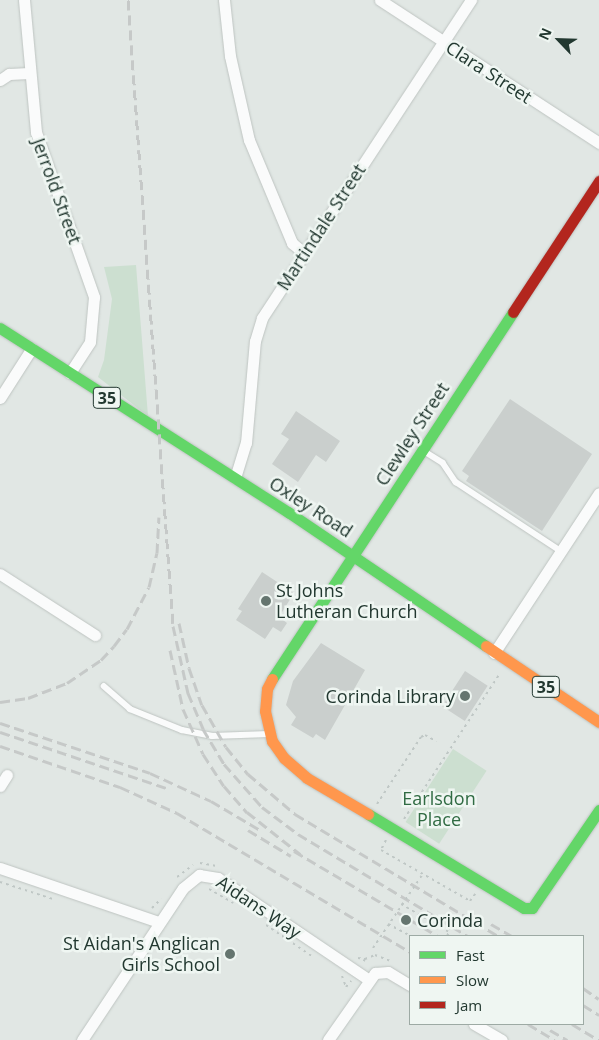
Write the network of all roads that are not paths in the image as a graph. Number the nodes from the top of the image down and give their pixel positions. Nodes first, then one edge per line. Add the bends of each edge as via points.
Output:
1 (24, 0) edge
2 (224, 0) edge
3 (380, 0) edge
4 (471, 0) edge
5 (443, 42) junction
6 (30, 73) junction
7 (0, 80) edge
8 (599, 143) edge
9 (599, 181) edge
10 (304, 253) junction
11 (0, 328) edge
12 (32, 348) junction
13 (70, 373) junction
14 (0, 398) edge
15 (422, 450) junction
16 (235, 478) junction
17 (599, 492) edge
18 (561, 551) junction
19 (353, 556) junction
20 (0, 574) edge
21 (95, 635) dead end
22 (494, 652) junction
23 (104, 686) dead end
24 (599, 722) edge
25 (269, 734) junction
26 (7, 775) dead end
27 (0, 786) edge
28 (599, 810) edge
29 (0, 868) edge
30 (159, 922) junction
31 (369, 980) junction
32 (409, 984) edge
33 (475, 1025) edge
34 (486, 1036) edge
35 (82, 1040) edge
36 (328, 1040) edge
37 (502, 1040) edge

1 - 6 street, Jerrold Street
2 - 10 street via 230,56 249,140 292,243
3 - 5 street, Clara Street
4 - 5 street, Martindale Street
5 - 8 street, Clara Street
5 - 10 street, Martindale Street
6 - 7 street via 9,74
6 - 13 street, Jerrold Street via 36,132 94,297 90,342
9 - 15 street, Clewley Street
10 - 16 street, Martindale Street via 259,325 246,443
11 - 12 street, Oxley Road / 35
12 - 13 street, Oxley Road / 35
12 - 14 street
13 - 16 street, Oxley Road / 35
15 - 18 lane via 442,463 456,482
15 - 19 street, Clewley Street
16 - 19 street, Oxley Road / 35
17 - 18 street
18 - 22 street
19 - 22 street, Oxley Road / 35
19 - 25 street, Clewley Street via 267,689 265,711
20 - 21 street
22 - 24 street, Oxley Road / 35
23 - 25 lane via 130,710 182,730 212,736
25 - 28 street via 288,761 328,792 521,907 532,908 539,902
26 - 27 street
29 - 30 street
30 - 31 street, Aidans Way via 189,880 210,875
30 - 35 street, Aidans Way
31 - 32 street via 375,973 386,971
31 - 36 street
33 - 34 street
34 - 37 street

